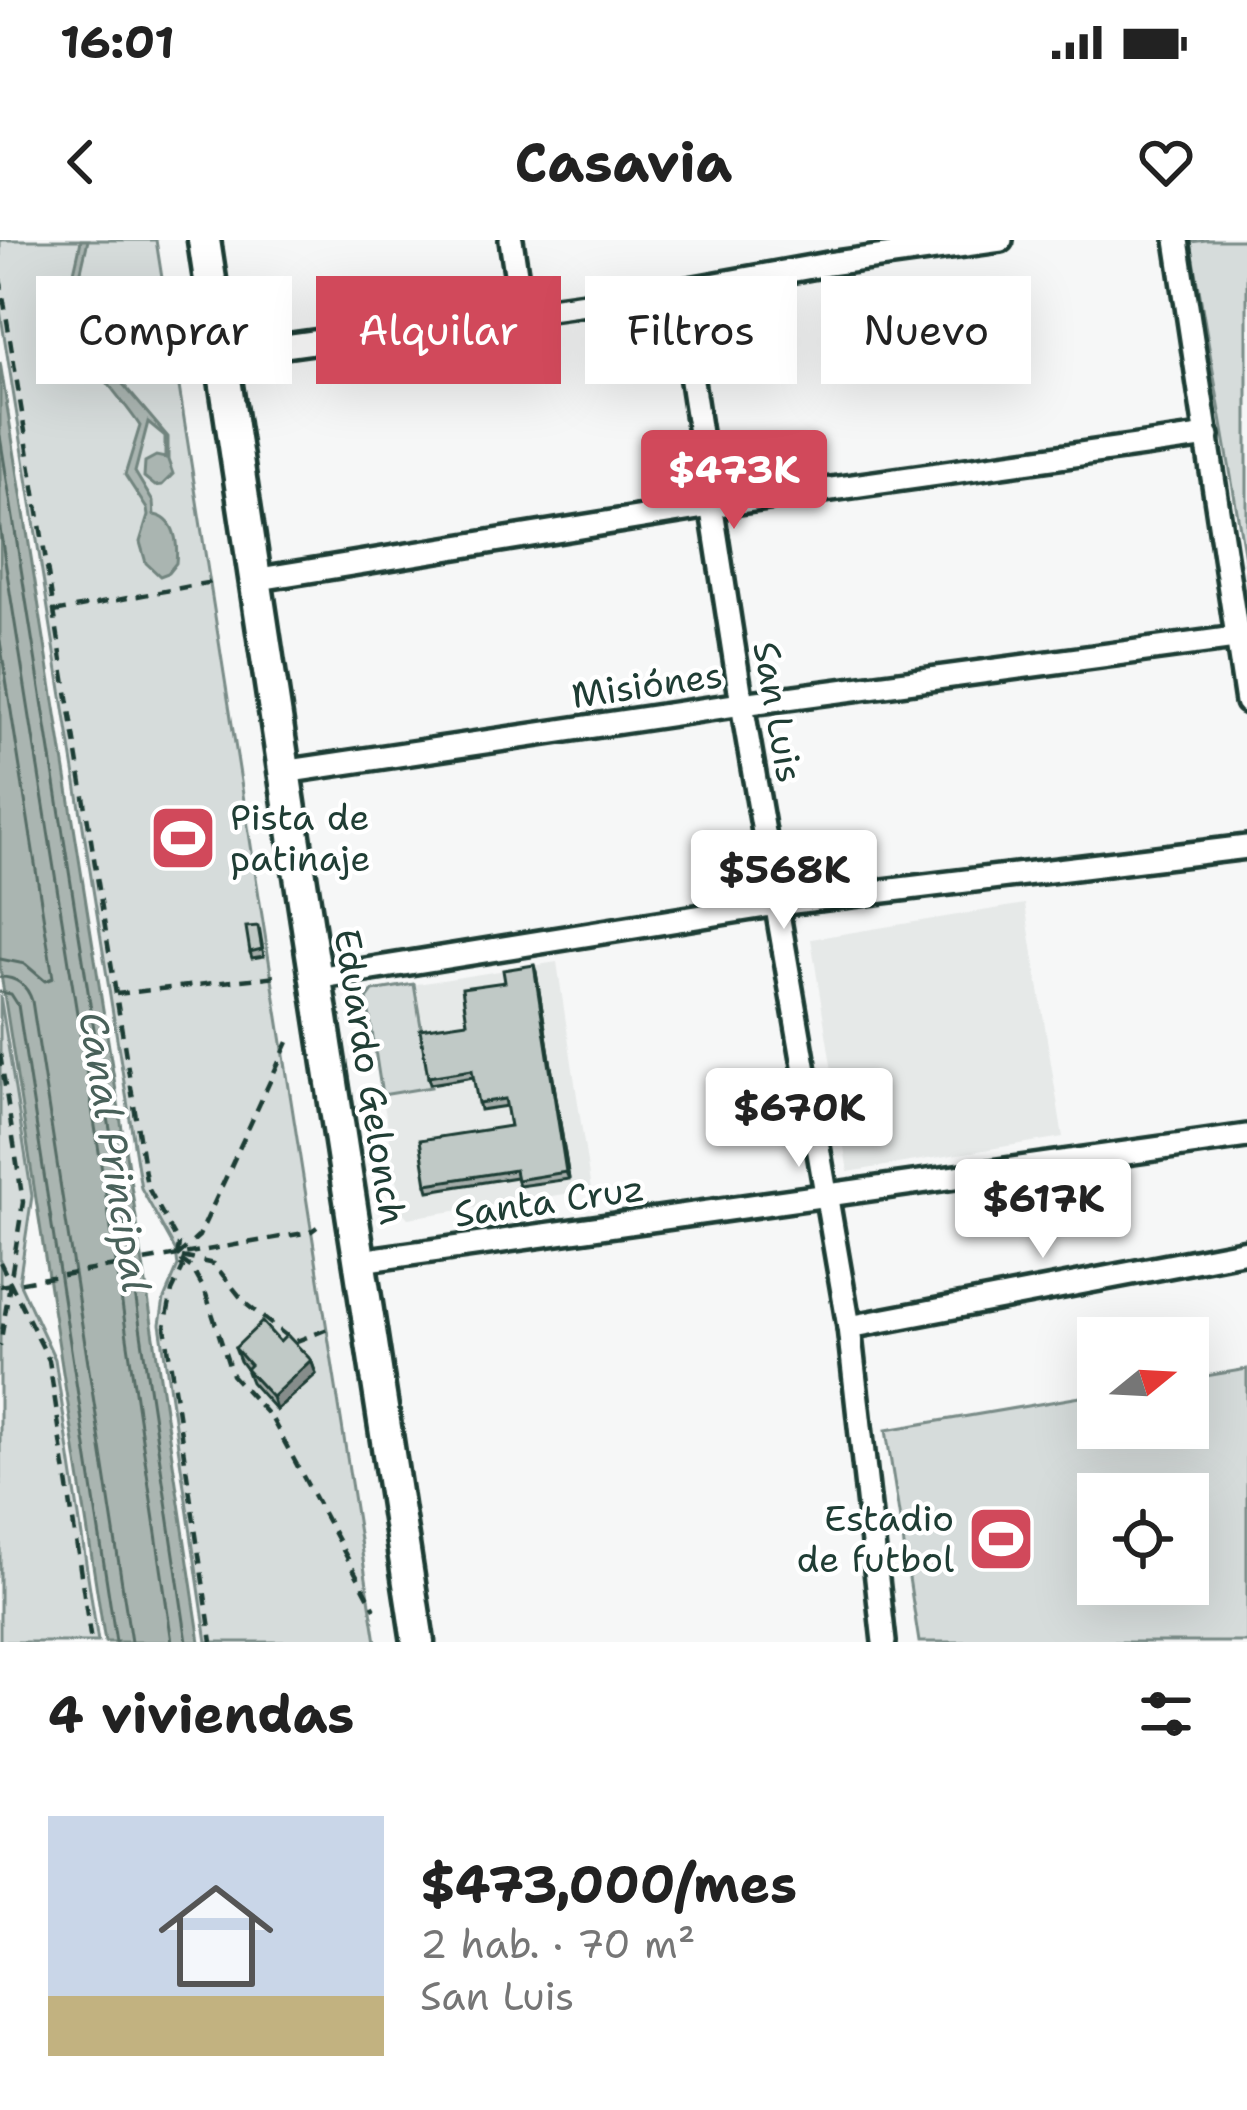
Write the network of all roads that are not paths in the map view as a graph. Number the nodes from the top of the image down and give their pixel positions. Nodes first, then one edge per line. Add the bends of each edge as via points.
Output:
1 (204, 240) edge
2 (511, 240) edge
3 (824, 240) edge
4 (1001, 240) edge
5 (1177, 240) edge
6 (828, 264) junction
7 (209, 276) edge
8 (516, 276) edge
9 (761, 276) edge
10 (224, 384) edge
11 (692, 384) edge
12 (1208, 436) junction
13 (711, 506) junction
14 (253, 580) junction
15 (1235, 638) junction
16 (1247, 702) edge
17 (742, 704) junction
18 (283, 772) junction
19 (1247, 847) edge
20 (777, 904) junction
21 (316, 978) junction
22 (1247, 1136) edge
23 (826, 1195) junction
24 (1247, 1251) edge
25 (360, 1262) junction
26 (849, 1327) junction
27 (418, 1642) edge
28 (884, 1642) edge

1 - 7 main road, Eduardo Gelonch
2 - 8 street
3 - 6 street
4 - 6 street
5 - 12 street
6 - 9 street
10 - 14 main road, Eduardo Gelonch
11 - 13 street, San Luis
12 - 13 street
12 - 15 street
13 - 14 street
13 - 17 street, San Luis
14 - 18 main road, Eduardo Gelonch
15 - 16 street
15 - 17 street, Misiónes
17 - 18 street, Misiónes
17 - 20 street, San Luis
18 - 21 main road, Eduardo Gelonch
19 - 20 street
20 - 21 street
20 - 23 street, San Luis
21 - 25 main road, Eduardo Gelonch
22 - 23 street, Santa Cruz
23 - 25 street, Santa Cruz
23 - 26 street, San Luis
24 - 26 street
25 - 27 main road, Eduardo Gelonch
26 - 28 street, San Luis

